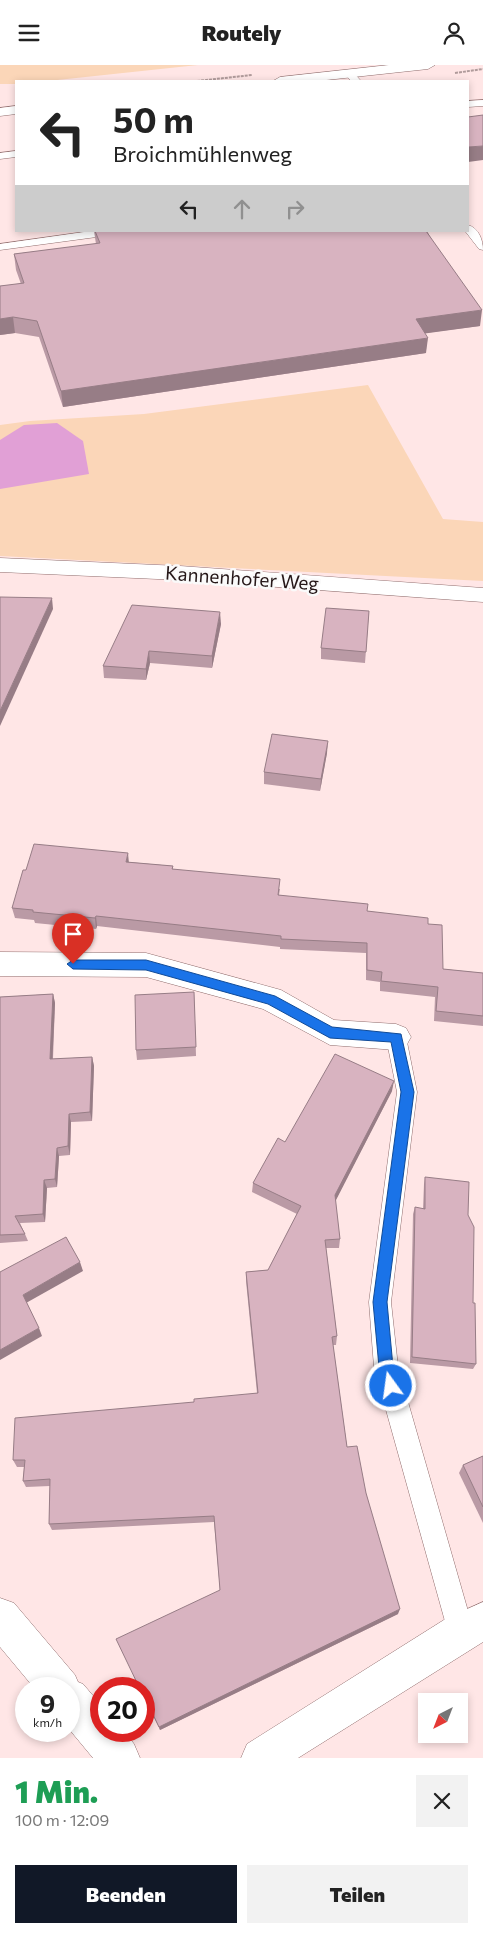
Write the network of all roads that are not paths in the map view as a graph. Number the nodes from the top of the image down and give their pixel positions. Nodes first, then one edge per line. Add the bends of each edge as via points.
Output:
1 (428, 65) edge
2 (353, 77) edge
3 (298, 80) edge
4 (483, 103) edge
5 (469, 104) edge
6 (15, 111) edge
7 (0, 112) edge
8 (15, 154) edge
9 (0, 156) edge
10 (469, 229) edge
11 (104, 233) edge
12 (0, 247) edge
13 (483, 247) edge
14 (0, 565) edge
15 (483, 595) edge
16 (0, 964) edge
17 (396, 1037) joint
18 (0, 1617) edge
19 (472, 1627) edge
20 (51, 1677) edge
21 (80, 1711) edge
22 (120, 1758) edge
23 (261, 1758) edge

1 - 2 street
2 - 3 street
4 - 5 lane
6 - 7 street
8 - 9 lane
10 - 13 lane
11 - 12 lane
14 - 15 street, Kannenhofer Weg via 180,573
16 - 17 street via 146,965 271,999 330,1032
17 - 19 lane via 407,1092 380,1302 386,1367
18 - 20 street
19 - 23 street
21 - 22 street

